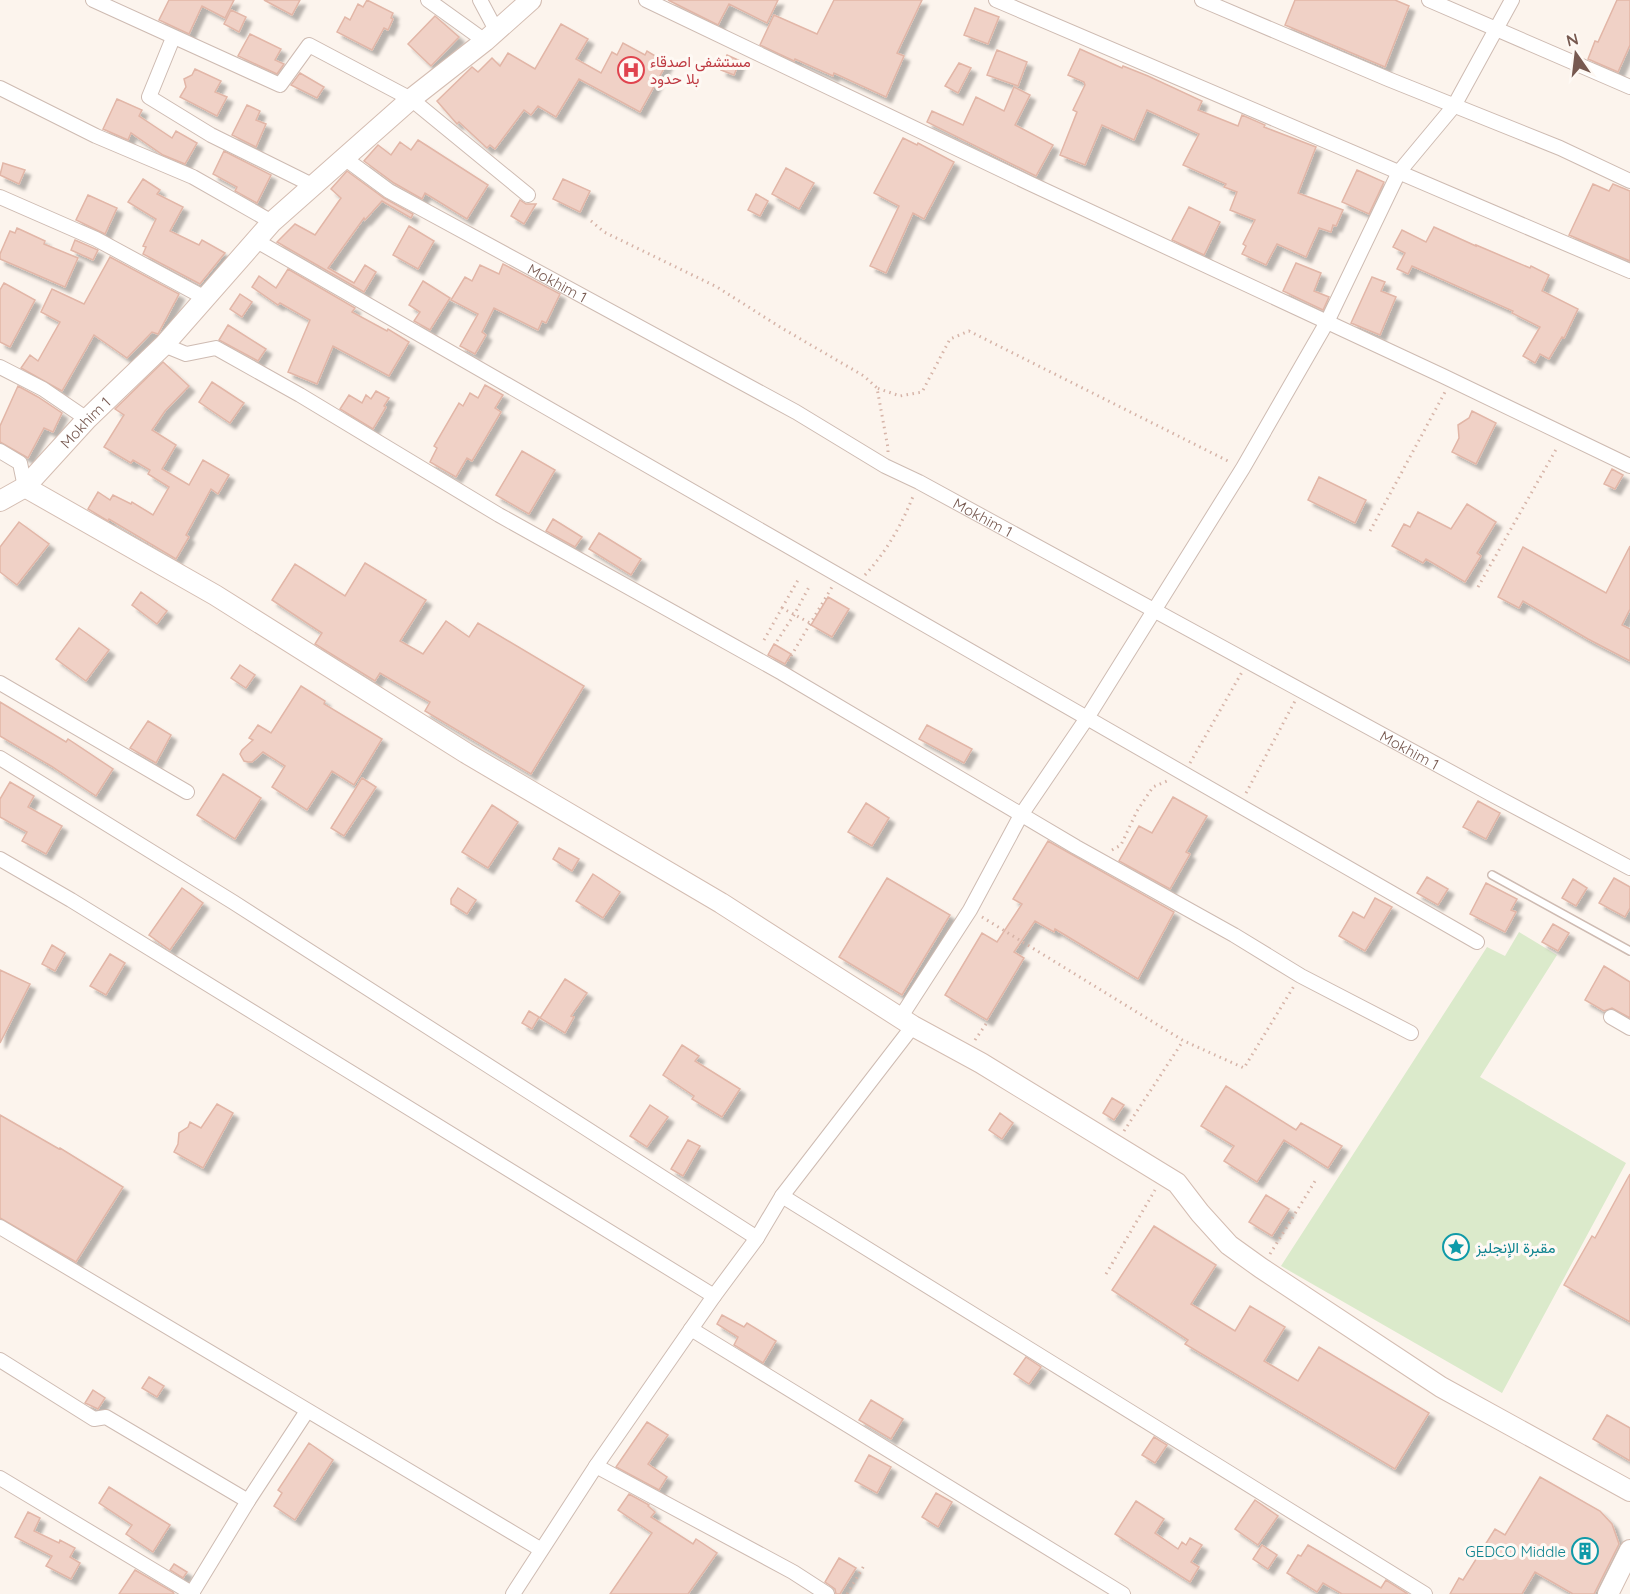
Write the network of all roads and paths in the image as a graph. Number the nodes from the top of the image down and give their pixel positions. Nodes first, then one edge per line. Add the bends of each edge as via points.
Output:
1 (93, 0) edge
2 (428, 0) edge
3 (480, 0) edge
4 (531, 0) edge
5 (646, 0) edge
6 (996, 0) edge
7 (1202, 0) edge
8 (1429, 0) edge
9 (1512, 0) edge
10 (1496, 29) junction
11 (490, 35) junction
12 (173, 38) junction
13 (1630, 87) edge
14 (0, 88) edge
15 (411, 99) junction
16 (1454, 106) junction
17 (343, 157) junction
18 (1399, 172) junction
19 (1630, 181) edge
20 (312, 185) junction
21 (528, 195) dead end
22 (0, 197) edge
23 (591, 221) dead end
24 (272, 222) junction
25 (255, 240) junction
26 (1630, 271) edge
27 (205, 298) junction
28 (1328, 322) junction
29 (164, 345) junction
30 (0, 367) edge
31 (1452, 380) junction
32 (876, 388) junction
33 (87, 419) junction
34 (1565, 434) junction
35 (0, 451) edge
36 (885, 466) junction
37 (1630, 466) edge
38 (1243, 468) junction
39 (919, 482) junction
40 (25, 487) junction
41 (0, 501) edge
42 (1370, 531) dead end
43 (839, 575) junction
44 (798, 580) dead end
45 (856, 586) junction
46 (808, 587) dead end
47 (1478, 587) dead end
48 (782, 608) junction
49 (1154, 611) junction
50 (794, 615) junction
51 (810, 623) junction
52 (764, 640) dead end
53 (777, 641) dead end
54 (1248, 662) junction
55 (782, 673) junction
56 (0, 683) edge
57 (1300, 691) junction
58 (1088, 718) junction
59 (0, 758) edge
60 (1184, 773) junction
61 (187, 792) dead end
62 (1239, 805) junction
63 (1021, 815) junction
64 (0, 859) edge
65 (1098, 859) junction
66 (1630, 868) edge
67 (1492, 875) dead end
68 (970, 910) junction
69 (1477, 942) dead end
70 (1630, 951) edge
71 (1300, 976) junction
72 (1611, 1017) dead end
73 (988, 1021) dead end
74 (907, 1022) junction
75 (1630, 1028) edge
76 (1411, 1033) dead end
77 (1184, 1041) junction
78 (965, 1054) junction
79 (1115, 1145) junction
80 (1164, 1175) junction
81 (1317, 1178) dead end
82 (782, 1196) junction
83 (0, 1227) edge
84 (757, 1239) junction
85 (1261, 1268) junction
86 (1106, 1274) dead end
87 (714, 1296) junction
88 (691, 1329) junction
89 (0, 1360) edge
90 (307, 1411) junction
91 (596, 1466) junction
92 (0, 1478) edge
93 (1630, 1491) edge
94 (248, 1502) junction
95 (540, 1549) junction
96 (1630, 1550) edge
97 (865, 1564) dead end
98 (192, 1594) edge
99 (513, 1594) edge
100 (827, 1594) edge
101 (848, 1594) edge
102 (1123, 1594) edge
103 (1425, 1594) edge
104 (1608, 1594) edge

1 - 12 street
2 - 11 street
3 - 11 street
4 - 11 street, Mokhim 1
5 - 28 street
6 - 18 street
7 - 16 street
8 - 10 street
9 - 10 street
10 - 13 street
10 - 16 street
11 - 15 street, Mokhim 1
12 - 15 street via 280,85 309,45
12 - 20 street via 149,97 211,135
14 - 24 street via 96,136 193,177
15 - 17 street, Mokhim 1
15 - 21 street
16 - 18 street
16 - 19 street
17 - 20 street, Mokhim 1
17 - 36 street, Mokhim 1 via 389,191 796,412
18 - 26 street
18 - 28 street
20 - 24 street, Mokhim 1
22 - 27 street via 96,239
23 - 32 path via 604,232 717,287 864,376
24 - 25 street, Mokhim 1
25 - 27 street, Mokhim 1
25 - 43 street
27 - 29 street, Mokhim 1
28 - 31 street
28 - 38 street
29 - 33 street, Mokhim 1
29 - 55 street via 186,354 216,348 499,515
30 - 33 street via 43,389
31 - 34 street
31 - 42 path
32 - 36 path via 888,448
32 - 38 path via 900,396 922,392 950,339 969,331
33 - 40 street, Mokhim 1
34 - 37 street
34 - 47 path
35 - 40 street via 20,463
36 - 39 street, Mokhim 1
38 - 49 street
39 - 45 path via 884,555
39 - 49 street, Mokhim 1
40 - 41 street, Mokhim 1
40 - 74 street via 215,595 466,753 721,903
43 - 45 street
43 - 51 path
44 - 48 path
45 - 58 street
46 - 50 path
48 - 50 path
48 - 52 path
49 - 54 street, Mokhim 1
49 - 58 street
50 - 51 path
50 - 53 path
51 - 55 path
54 - 57 street, Mokhim 1
54 - 60 path
55 - 63 street
56 - 61 street
57 - 62 path
57 - 66 street, Mokhim 1
58 - 60 street
58 - 63 street
59 - 84 street via 233,902
60 - 62 street
60 - 65 path via 1153,787 1121,845
62 - 69 street
63 - 65 street
63 - 68 street
64 - 87 street
65 - 71 street
67 - 70 lane
68 - 74 street
68 - 77 path
71 - 76 street
71 - 77 path via 1244,1068
72 - 75 street
73 - 78 path
74 - 78 street
74 - 82 street
77 - 79 path
78 - 79 street
79 - 80 street
80 - 85 street via 1177,1183 1229,1245
80 - 86 path
81 - 85 path
82 - 84 street
82 - 103 street
83 - 90 street
84 - 87 street
85 - 93 street via 1441,1387
87 - 88 street
88 - 91 street
88 - 102 street
89 - 94 street via 94,1419 106,1417
90 - 94 street
90 - 95 street
91 - 95 street
91 - 100 street
92 - 98 street
94 - 98 street
95 - 99 street
96 - 104 street
97 - 101 path

